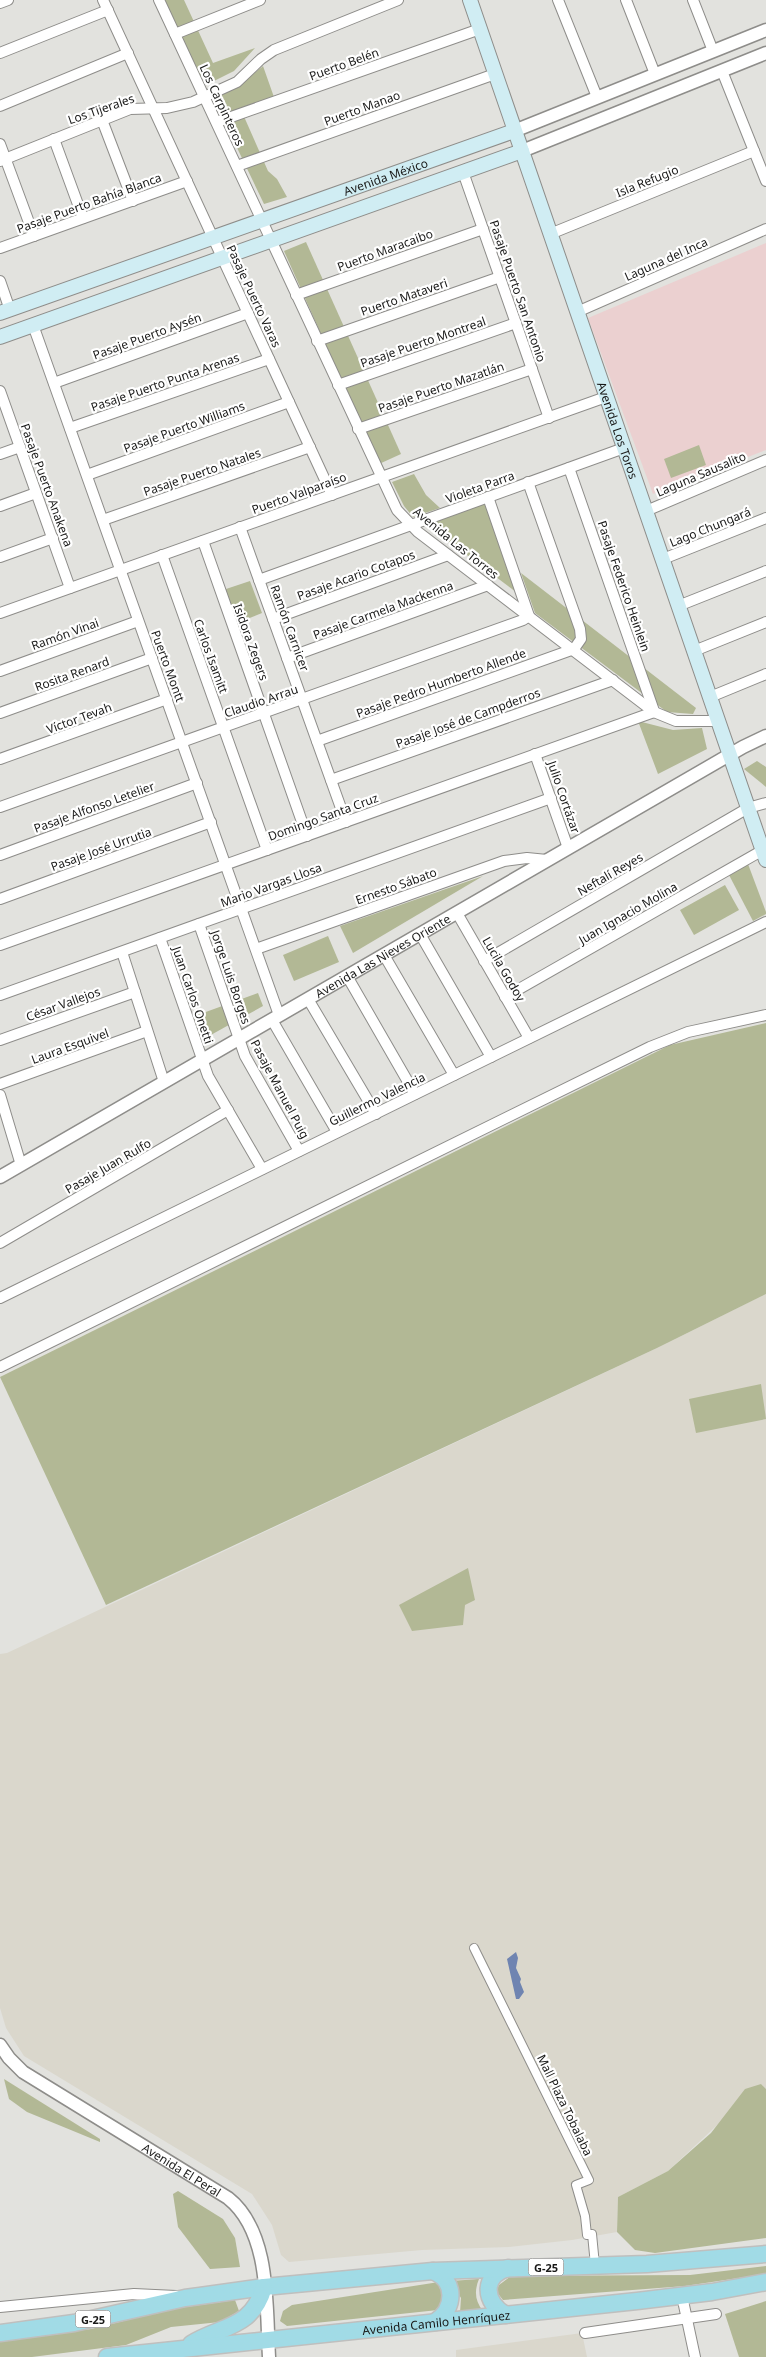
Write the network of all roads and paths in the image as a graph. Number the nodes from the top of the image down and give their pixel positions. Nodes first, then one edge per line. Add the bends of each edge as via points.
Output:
1 (8, 0) edge
2 (159, 0) edge
3 (260, 0) edge
4 (398, 0) edge
5 (470, 0) edge
6 (558, 0) edge
7 (626, 0) edge
8 (693, 0) edge
9 (0, 3) edge
10 (105, 5) edge
11 (480, 29) junction
12 (766, 30) edge
13 (175, 34) junction
14 (713, 51) junction
15 (0, 53) edge
16 (128, 53) junction
17 (766, 53) edge
18 (722, 71) junction
19 (495, 74) junction
20 (655, 74) junction
21 (205, 97) junction
22 (597, 97) junction
23 (0, 106) edge
24 (153, 108) junction
25 (102, 120) junction
26 (217, 122) junction
27 (514, 131) junction
28 (54, 139) junction
29 (0, 144) edge
30 (522, 151) junction
31 (754, 151) junction
32 (3, 160) edge
33 (238, 166) junction
34 (463, 172) junction
35 (187, 181) junction
36 (766, 181) edge
37 (133, 200) junction
38 (83, 218) junction
39 (262, 220) junction
40 (483, 229) junction
41 (766, 229) edge
42 (550, 234) junction
43 (34, 236) junction
44 (213, 238) junction
45 (271, 240) junction
46 (0, 248) edge
47 (222, 258) junction
48 (500, 277) junction
49 (0, 281) edge
50 (296, 295) junction
51 (5, 312) edge
52 (577, 312) junction
53 (248, 313) junction
54 (516, 322) junction
55 (33, 325) junction
56 (0, 337) edge
57 (317, 341) junction
58 (269, 359) junction
59 (532, 369) junction
60 (54, 383) junction
61 (338, 385) junction
62 (1, 397) edge
63 (606, 397) junction
64 (289, 402) junction
65 (549, 418) junction
66 (70, 428) junction
67 (358, 429) junction
68 (20, 447) junction
69 (310, 447) junction
70 (624, 448) junction
71 (0, 454) edge
72 (766, 460) edge
73 (569, 468) junction
74 (87, 475) junction
75 (380, 478) junction
76 (528, 482) junction
77 (36, 493) junction
78 (332, 495) junction
79 (488, 497) junction
80 (0, 506) edge
81 (646, 511) junction
82 (766, 518) edge
83 (103, 520) junction
84 (410, 525) junction
85 (240, 527) junction
86 (53, 538) junction
87 (202, 541) junction
88 (162, 555) junction
89 (448, 555) junction
90 (0, 557) edge
91 (662, 560) junction
92 (120, 570) junction
93 (766, 571) edge
94 (259, 580) junction
95 (488, 585) junction
96 (70, 588) junction
97 (678, 606) junction
98 (0, 613) edge
99 (529, 616) junction
100 (273, 619) junction
101 (138, 621) junction
102 (766, 622) edge
103 (574, 649) junction
104 (694, 651) junction
105 (152, 658) junction
106 (287, 658) junction
107 (0, 672) edge
108 (766, 674) edge
109 (613, 680) junction
110 (710, 697) junction
111 (167, 699) junction
112 (302, 700) junction
113 (654, 712) junction
114 (264, 713) junction
115 (0, 714) edge
116 (718, 721) junction
117 (224, 727) junction
118 (766, 736) edge
119 (317, 741) junction
120 (182, 742) junction
121 (535, 754) junction
122 (730, 755) junction
123 (0, 760) edge
124 (331, 780) junction
125 (197, 783) junction
126 (551, 798) junction
127 (766, 803) edge
128 (0, 807) edge
129 (748, 808) junction
130 (211, 822) junction
131 (346, 822) junction
132 (307, 836) junction
133 (568, 848) junction
134 (267, 850) junction
135 (0, 855) edge
136 (764, 855) edge
137 (547, 860) junction
138 (226, 865) junction
139 (0, 898) edge
140 (242, 909) junction
141 (457, 913) junction
142 (766, 922) edge
143 (199, 924) junction
144 (420, 934) junction
145 (160, 938) junction
146 (0, 945) edge
147 (256, 949) junction
148 (122, 952) junction
149 (384, 955) junction
150 (484, 961) junction
151 (347, 976) junction
152 (135, 992) junction
153 (0, 995) edge
154 (505, 997) junction
155 (308, 999) junction
156 (766, 1015) edge
157 (276, 1017) junction
158 (148, 1031) junction
159 (529, 1038) junction
160 (239, 1039) junction
161 (0, 1040) edge
162 (491, 1057) junction
163 (202, 1060) junction
164 (454, 1075) junction
165 (164, 1082) junction
166 (0, 1084) edge
167 (415, 1094) junction
168 (0, 1095) edge
169 (228, 1110) junction
170 (376, 1114) junction
171 (5, 1127) edge
172 (337, 1132) junction
173 (299, 1151) junction
174 (21, 1165) junction
175 (262, 1169) junction
176 (0, 1177) edge
177 (0, 1243) edge
178 (0, 1298) edge
179 (0, 1367) edge
180 (474, 1948) dead end
181 (0, 2045) edge
182 (766, 2254) edge
183 (596, 2265) junction
184 (508, 2268) junction
185 (433, 2271) junction
186 (766, 2282) edge
187 (264, 2287) junction
188 (682, 2296) junction
189 (185, 2298) junction
190 (0, 2307) edge
191 (506, 2314) junction
192 (716, 2314) dead end
193 (685, 2319) junction
194 (435, 2322) junction
195 (585, 2332) dead end
196 (0, 2334) edge
197 (268, 2340) junction
198 (186, 2349) junction
199 (107, 2357) edge
200 (269, 2357) edge
201 (695, 2357) edge

1 - 9 street
2 - 13 street, Los Carpinteros
3 - 13 street
4 - 21 street, Los Tijerales via 274,50 237,82
5 - 11 main road, Avenida Los Toros
6 - 22 street
7 - 20 street
8 - 14 street
10 - 15 street
10 - 16 street, Pasaje Puerto Varas
11 - 19 main road, Avenida Los Toros
11 - 26 street, Puerto Belén
12 - 14 street, Avenida México
13 - 21 street, Los Carpinteros
14 - 20 street, Avenida México
16 - 23 street
16 - 24 street, Pasaje Puerto Varas
17 - 18 street, Avenida México
18 - 30 street, Avenida México
18 - 31 street
19 - 27 main road, Avenida Los Toros
19 - 33 street, Puerto Manao
20 - 22 street, Avenida México
21 - 24 street, Los Tijerales via 180,106
21 - 26 street, Los Carpinteros
22 - 27 street, Avenida México
24 - 25 street, Los Tijerales via 130,109
24 - 35 street, Pasaje Puerto Varas
25 - 28 street, Los Tijerales
25 - 37 street
26 - 33 street, Los Carpinteros
27 - 30 main road, Avenida Los Toros
27 - 39 main road, Avenida México
28 - 32 street, Los Tijerales
28 - 38 street
29 - 32 street
30 - 34 main road, Avenida México
30 - 42 main road, Avenida Los Toros
31 - 36 street
31 - 42 street, Isla Refugio
32 - 43 street
33 - 39 street, Los Carpinteros
34 - 40 street, Pasaje Puerto San Antonio
34 - 45 main road, Avenida México
35 - 37 street, Pasaje Puerto Bahía Blanca
35 - 44 street, Pasaje Puerto Varas
37 - 38 street, Pasaje Puerto Bahía Blanca
38 - 43 street, Pasaje Puerto Bahía Blanca
39 - 44 main road, Avenida México
39 - 45 street, Avenida Las Torres
40 - 48 street, Pasaje Puerto San Antonio
40 - 50 street, Puerto Maracaibo
41 - 52 street, Laguna del Inca
42 - 52 main road, Avenida Los Toros
43 - 46 street, Pasaje Puerto Bahía Blanca
44 - 47 street, Pasaje Puerto Varas
44 - 51 main road, Avenida México
45 - 47 main road, Avenida México
45 - 50 street, Avenida Las Torres
47 - 53 street, Pasaje Puerto Varas
47 - 55 main road, Avenida México
48 - 54 street, Pasaje Puerto San Antonio
48 - 57 street, Puerto Mataveri
49 - 51 street
50 - 57 street, Avenida Las Torres
52 - 63 main road, Avenida Los Toros
53 - 58 street, Pasaje Puerto Varas
53 - 60 street, Pasaje Puerto Aysén
54 - 59 street, Pasaje Puerto San Antonio
54 - 61 street, Pasaje Puerto Montreal
55 - 56 main road, Avenida México
55 - 60 street, Puerto Montt
57 - 61 street, Avenida Las Torres
58 - 64 street, Pasaje Puerto Varas
58 - 66 street, Pasaje Puerto Punta Arenas
59 - 65 street, Pasaje Puerto San Antonio
59 - 67 street, Pasaje Puerto Mazatlán
60 - 66 street, Puerto Montt
61 - 67 street, Avenida Las Torres
62 - 68 street, Pasaje Puerto Anakena
63 - 65 street, Puerto Valparaíso
63 - 70 main road, Avenida Los Toros
64 - 69 street, Pasaje Puerto Varas
64 - 74 street, Pasaje Puerto Williams
65 - 75 street, Puerto Valparaíso
66 - 74 street, Puerto Montt
67 - 75 street, Avenida Las Torres
68 - 71 street
68 - 77 street, Pasaje Puerto Anakena
69 - 78 street, Pasaje Puerto Varas
69 - 83 street, Pasaje Puerto Natales
70 - 73 street, Violeta Parra
70 - 81 main road, Avenida Los Toros
72 - 81 street, Laguna Sausalito
73 - 76 street, Violeta Parra
73 - 113 street, Pasaje Federico Heinlein
74 - 83 street, Puerto Montt
75 - 78 street, Puerto Valparaíso
75 - 84 street, Avenida Las Torres via 397,510
76 - 79 street, Violeta Parra
76 - 103 street via 580,629 580,639
77 - 80 street
77 - 86 street, Pasaje Puerto Anakena
78 - 85 street, Puerto Valparaíso
79 - 84 street, Violeta Parra
79 - 99 street
81 - 91 main road, Avenida Los Toros
82 - 91 street, Lago Chungará
83 - 92 street, Puerto Montt
84 - 89 street, Avenida Las Torres
84 - 94 street, Violeta Parra
85 - 87 street, Puerto Valparaíso
85 - 94 street, Ramón Carnicer
86 - 90 street
86 - 96 street, Pasaje Puerto Anakena
87 - 88 street, Puerto Valparaíso
87 - 114 street, Isidora Zegers
88 - 92 street, Puerto Valparaíso
88 - 117 street, Carlos Isamitt
89 - 95 street, Avenida Las Torres
89 - 100 street, Pasaje Acario Cotapos
91 - 97 main road, Avenida Los Toros
92 - 96 street, Puerto Valparaíso
92 - 101 street, Puerto Montt
93 - 97 street
94 - 100 street, Ramón Carnicer
95 - 99 street, Avenida Las Torres
95 - 106 street, Pasaje Carmela Mackenna
96 - 98 street, Puerto Valparaíso
97 - 104 main road, Avenida Los Toros
99 - 103 street, Avenida Las Torres
99 - 112 street, Claudio Arrau via 515,624
100 - 106 street, Ramón Carnicer
101 - 105 street, Puerto Montt
101 - 107 street, Ramón Vinai
102 - 104 street
103 - 109 street, Avenida Las Torres
103 - 119 street, Pasaje Pedro Humberto Allende
104 - 110 main road, Avenida Los Toros
105 - 111 street, Puerto Montt
105 - 115 street, Rosita Renard
106 - 112 street, Ramón Carnicer
108 - 110 street
109 - 113 street, Avenida Las Torres
109 - 124 street, Pasaje José de Campderros
110 - 116 main road, Avenida Los Toros
111 - 120 street, Puerto Montt
111 - 123 street, Víctor Tevah
112 - 114 street, Claudio Arrau
112 - 119 street, Ramón Carnicer
113 - 116 street, Avenida Las Torres via 676,721
113 - 121 street, Domingo Santa Cruz
114 - 117 street, Claudio Arrau
114 - 132 street, Isidora Zegers
116 - 122 main road, Avenida Los Toros
117 - 120 street, Claudio Arrau
117 - 134 street, Carlos Isamitt
118 - 122 street, Avenida Las Nieves Oriente
119 - 124 street, Ramón Carnicer
120 - 125 street, Puerto Montt
120 - 128 street, Claudio Arrau
121 - 126 street, Julio Cortázar
121 - 131 street, Domingo Santa Cruz
122 - 129 main road, Avenida Los Toros
122 - 133 street, Avenida Las Nieves Oriente
124 - 131 street, Ramón Carnicer
125 - 130 street, Puerto Montt
125 - 135 street, Pasaje Alfonso Letelier
126 - 133 street, Julio Cortázar
126 - 140 street, Mario Vargas Llosa
127 - 129 street
129 - 136 main road, Avenida Los Toros
129 - 150 street, Neftalí Reyes
130 - 138 street, Puerto Montt
130 - 139 street, Pasaje José Urrutia
131 - 132 street, Domingo Santa Cruz
132 - 134 street, Domingo Santa Cruz
133 - 137 street, Avenida Las Nieves Oriente
134 - 138 street, Domingo Santa Cruz
136 - 154 street, Juan Ignacio Molina
137 - 141 street, Avenida Las Nieves Oriente
137 - 147 street, Ernesto Sábato via 504,861
138 - 140 street, Puerto Montt
138 - 146 street, Domingo Santa Cruz
140 - 143 street, Mario Vargas Llosa
140 - 147 street, Puerto Montt
141 - 144 street, Avenida Las Nieves Oriente
141 - 150 street, Lucila Godoy
142 - 159 street, Guillermo Valencia
143 - 145 street, Mario Vargas Llosa
143 - 160 street, Jorge Luis Borges
144 - 149 street, Avenida Las Nieves Oriente
144 - 162 street
145 - 148 street, Mario Vargas Llosa
145 - 163 street, Juan Carlos Onetti
147 - 157 street, Puerto Montt
148 - 152 street
148 - 153 street, Mario Vargas Llosa
149 - 151 street, Avenida Las Nieves Oriente
149 - 164 street
150 - 154 street, Lucila Godoy
151 - 155 street, Avenida Las Nieves Oriente
151 - 167 street
152 - 158 street
152 - 161 street, César Vallejos
154 - 159 street, Lucila Godoy
155 - 157 street, Avenida Las Nieves Oriente
155 - 170 street
156 - 179 street via 688,1032 656,1044
157 - 160 street, Avenida Las Nieves Oriente
157 - 172 street, Puerto Montt
158 - 165 street
158 - 166 street, Laura Esquivel
159 - 162 street, Guillermo Valencia
160 - 163 street, Avenida Las Nieves Oriente
160 - 173 street, Pasaje Manuel Puig via 245,1056
162 - 164 street, Guillermo Valencia
163 - 165 street, Avenida Las Nieves Oriente
163 - 169 street, Juan Carlos Onetti
164 - 167 street, Guillermo Valencia
165 - 174 street, Avenida Las Nieves Oriente
167 - 170 street, Guillermo Valencia
168 - 171 street
169 - 175 street, Juan Carlos Onetti
169 - 177 street, Pasaje Juan Rulfo
170 - 172 street, Guillermo Valencia
171 - 174 street
172 - 173 street, Guillermo Valencia
173 - 175 street, Guillermo Valencia
174 - 176 street, Avenida Las Nieves Oriente
175 - 178 street, Guillermo Valencia
180 - 183 street, Mall Plaza Tobalaba via 589,2180 576,2185 587,2235 592,2234
181 - 187 street, Avenida El Peral via 15,2066 31,2078 236,2204 255,2233
182 - 183 main road, G-25
183 - 184 main road, G-25
184 - 185 main road, G-25
184 - 191 main road via 493,2278 488,2290 494,2306
185 - 187 main road, G-25
185 - 194 main road via 446,2281 451,2297 446,2313
186 - 188 main road, Avenida Camilo Henríquez
187 - 189 main road, G-25
187 - 197 street, Avenida El Peral
187 - 198 main road via 257,2305 243,2320 199,2339
188 - 191 main road, Avenida Camilo Henríquez
188 - 193 street
189 - 190 street via 134,2294
189 - 196 main road, G-25 via 94,2319
191 - 194 main road, Avenida Camilo Henríquez
192 - 193 street
193 - 195 street
193 - 201 street
194 - 197 main road, Avenida Camilo Henríquez
197 - 198 main road, Avenida Camilo Henríquez
197 - 200 street, Avenida El Peral
198 - 199 main road, Avenida Camilo Henríquez

